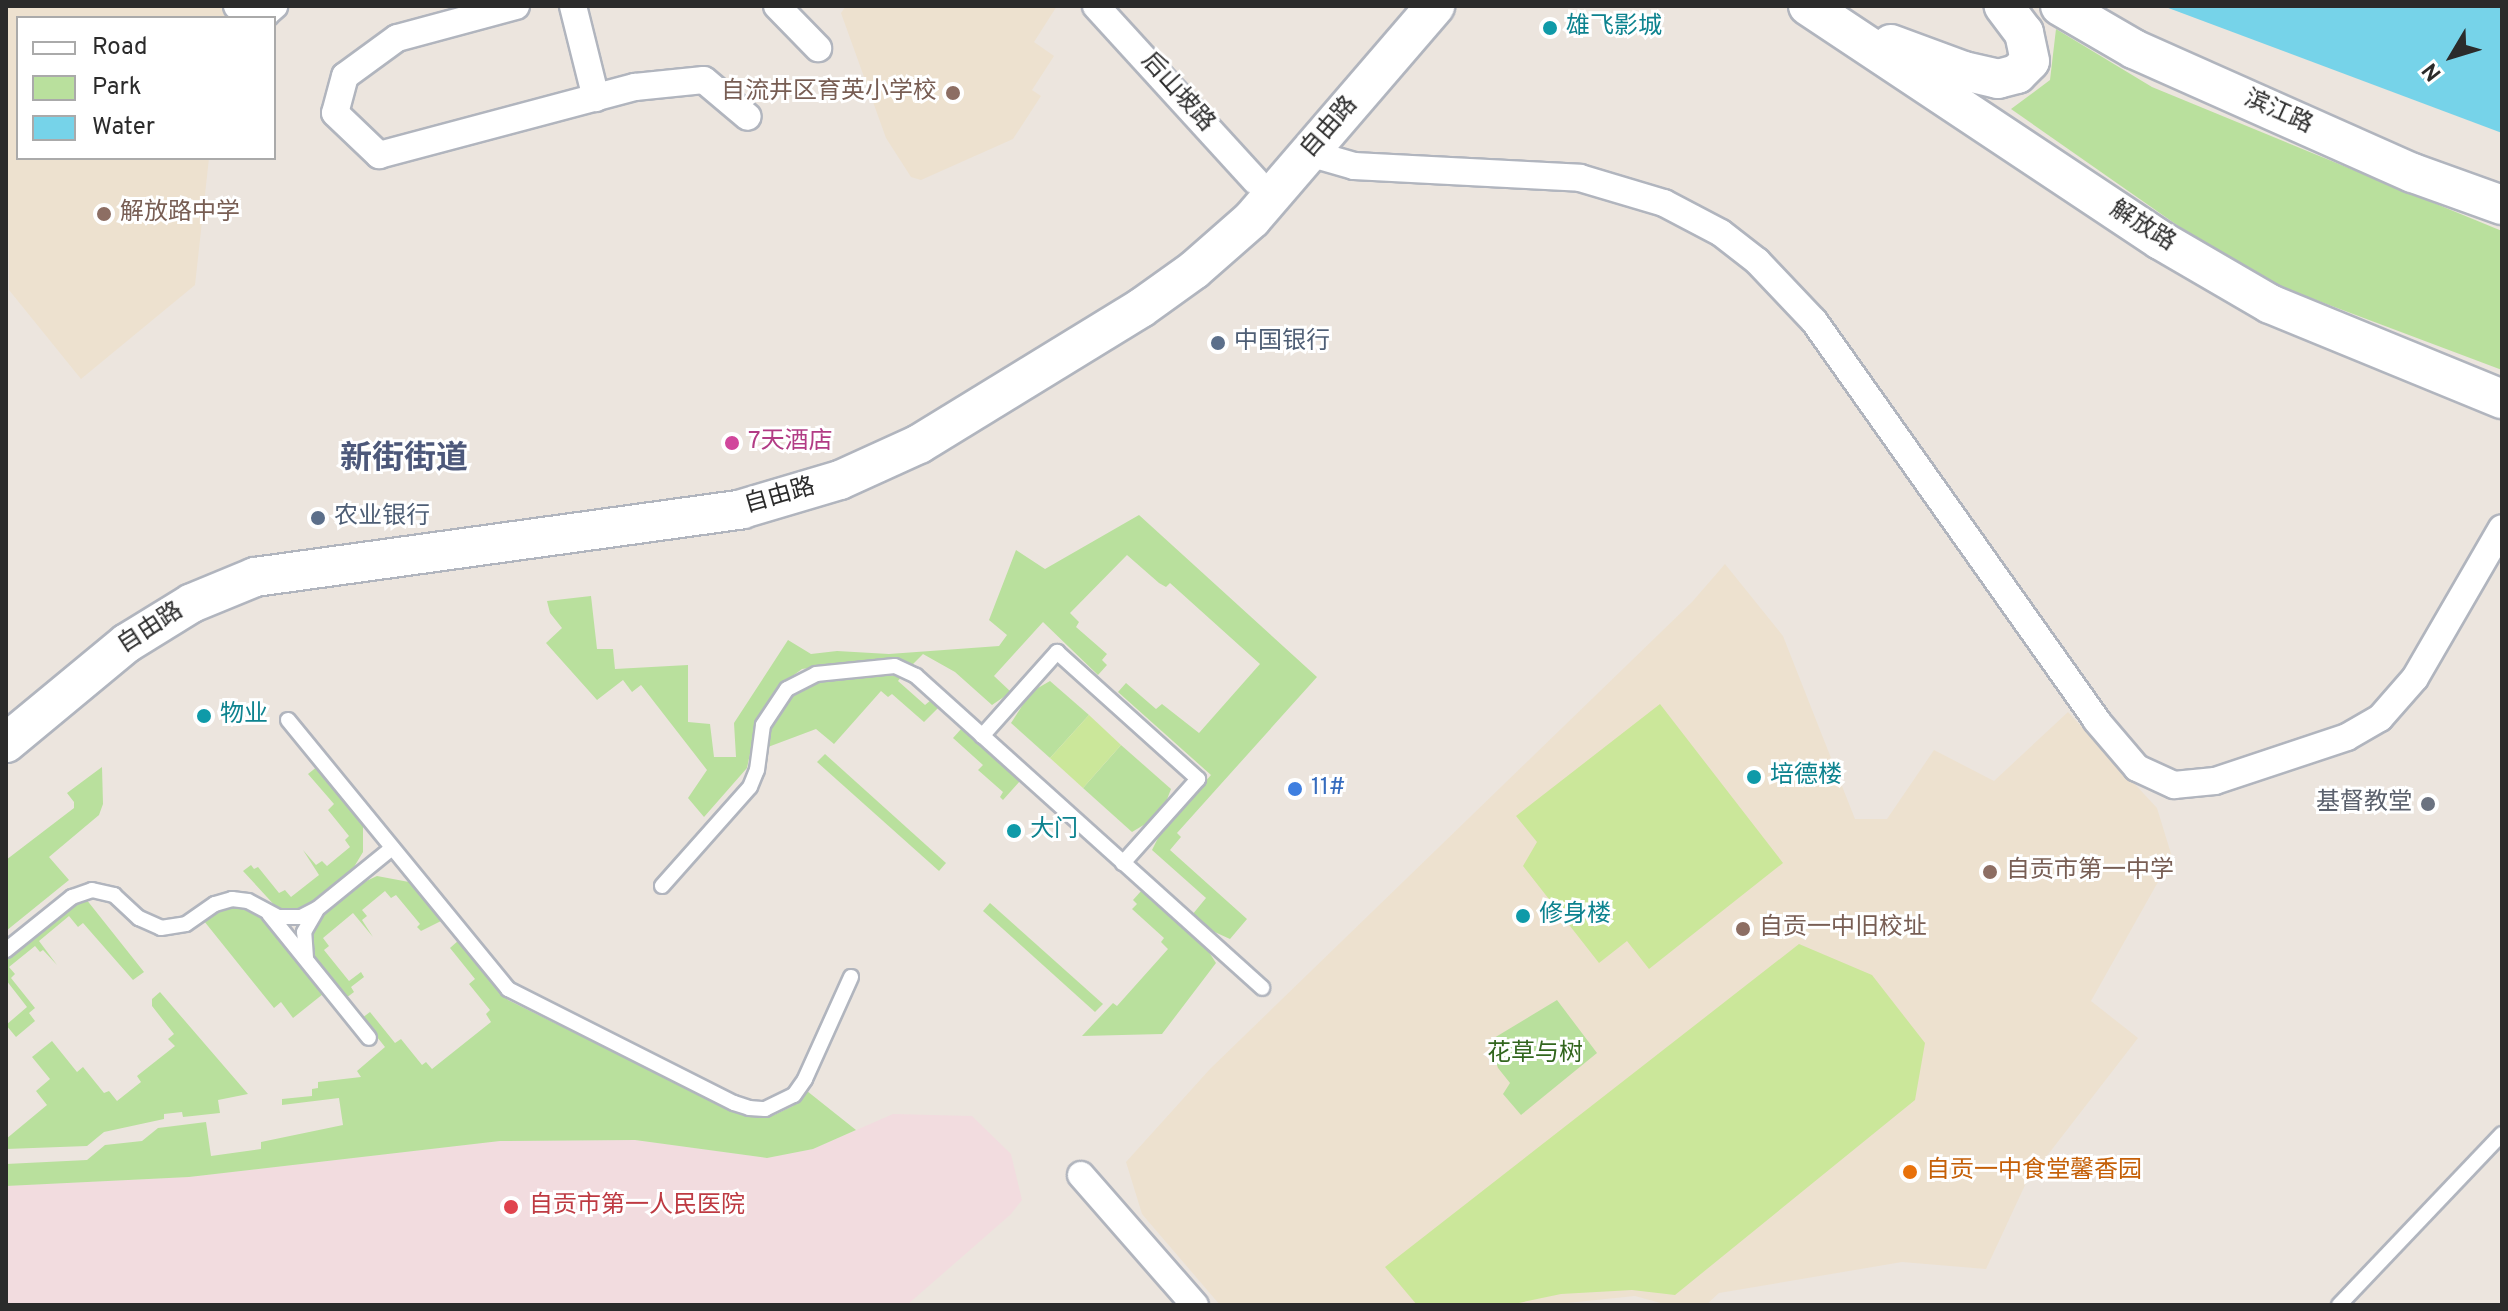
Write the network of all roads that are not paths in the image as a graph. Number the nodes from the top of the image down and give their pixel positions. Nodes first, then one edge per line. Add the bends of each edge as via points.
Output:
1 (237, 6) edge
2 (274, 6) edge
3 (516, 6) edge
4 (573, 6) edge
5 (777, 6) edge
6 (1096, 6) edge
7 (1407, 6) edge
8 (1435, 6) edge
9 (2004, 6) edge
10 (2060, 6) edge
11 (1822, 15) edge
12 (818, 48) dead end
13 (596, 98) junction
14 (748, 117) dead end
15 (1309, 153) junction
16 (1256, 181) junction
17 (2502, 205) edge
18 (2502, 399) edge
19 (2502, 528) edge
20 (6, 714) edge
21 (288, 720) dead end
22 (982, 736) junction
23 (6, 743) edge
24 (392, 848) junction
25 (1123, 863) junction
26 (662, 886) dead end
27 (317, 909) junction
28 (266, 911) junction
29 (6, 950) edge
30 (310, 966) junction
31 (851, 977) dead end
32 (1262, 988) dead end
33 (369, 1038) dead end
34 (2502, 1134) edge
35 (1081, 1175) dead end
36 (1195, 1305) edge
37 (2339, 1305) edge

1 - 2 street via 266,13
3 - 13 street via 397,38 345,76 335,113 379,155
4 - 13 street
5 - 12 street
6 - 16 street, 后山坡路
7 - 16 main road, 自由路
8 - 15 main road, 自由路
9 - 11 main road via 2024,33 2030,61 2017,74 1998,79 1964,71
10 - 17 main road, 滨江路 via 2134,49 2413,173
11 - 18 main road, 解放路 via 2160,240 2270,304
13 - 14 street via 635,87 704,80
15 - 19 street via 1354,166 1580,178 1664,203 1721,233 1757,261 1814,321 2096,720 2137,768 2174,785 2215,781 2347,737 2380,718 2415,678
15 - 23 main road, 自由路 via 1252,219 1194,270 994,401 840,480 742,509 255,577 192,603 127,643
16 - 20 main road, 自由路 via 1183,252 1128,291 908,426 833,459 734,485 250,554 182,583 116,624
21 - 24 lane
22 - 25 lane
22 - 25 lane via 1057,652 1198,779
22 - 26 lane via 902,668 887,665 802,678 782,695 763,725 750,787
24 - 27 lane
24 - 31 lane via 508,989 749,1108 773,1107 799,1089
25 - 32 lane
27 - 28 lane via 293,918
27 - 30 lane via 303,938
28 - 29 lane via 248,901 226,900 186,924 161,928 139,918 114,895 92,890 72,897
28 - 30 lane
30 - 33 lane
34 - 37 lane
35 - 36 street

